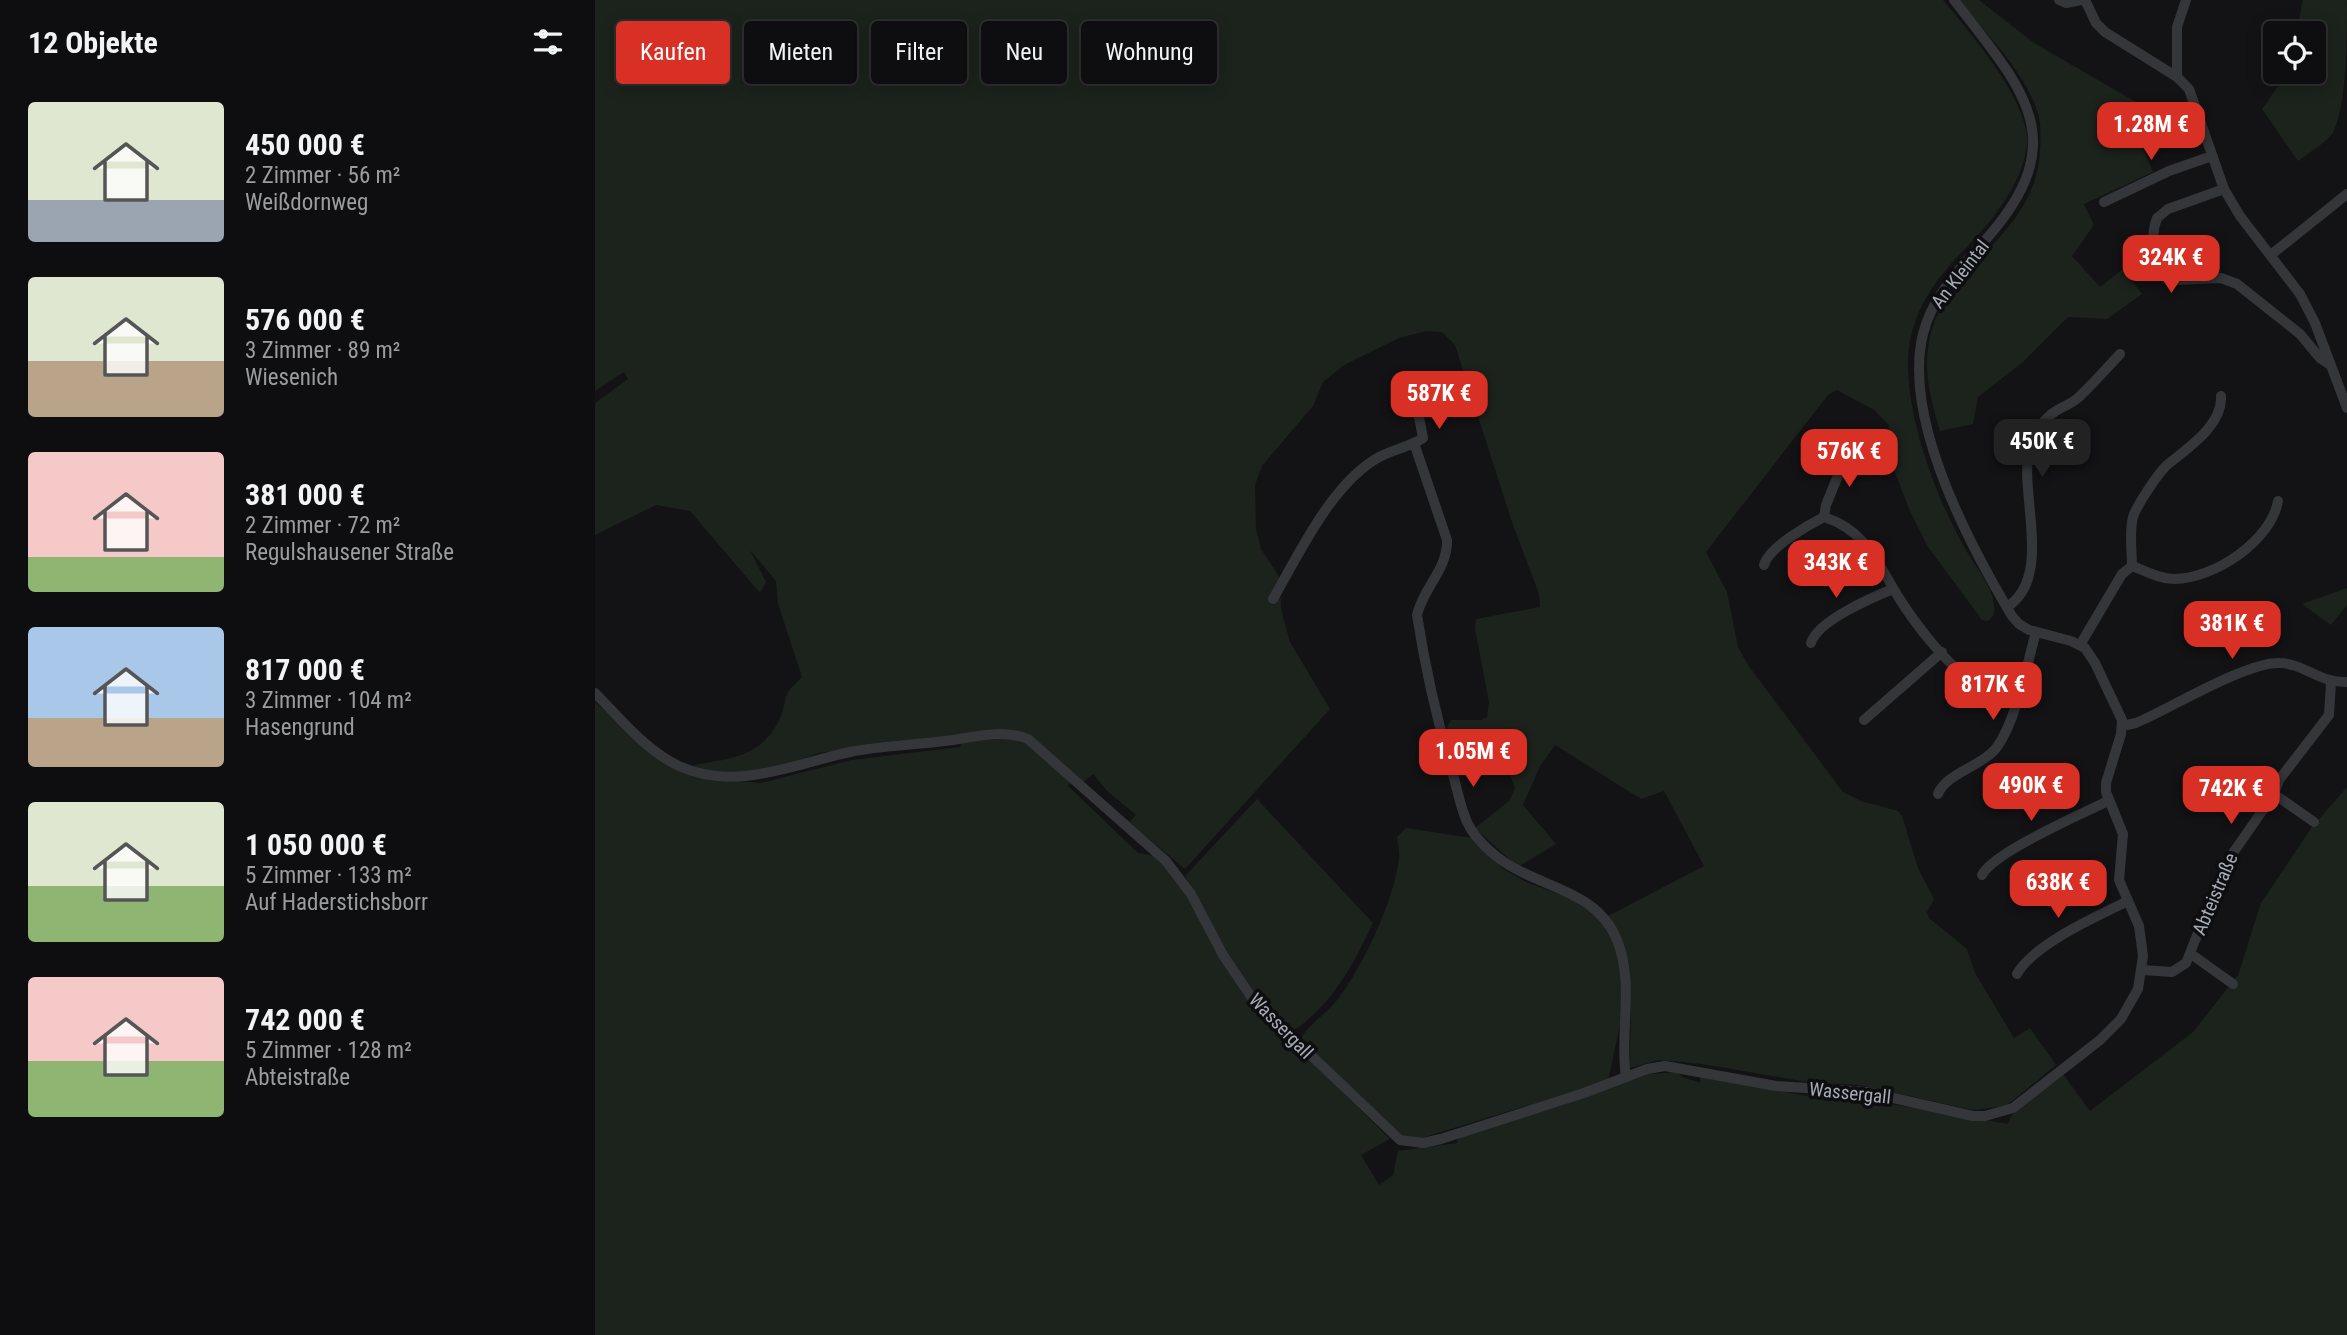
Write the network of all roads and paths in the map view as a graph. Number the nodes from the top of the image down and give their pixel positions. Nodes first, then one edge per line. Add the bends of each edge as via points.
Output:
1 (1954, 0) edge
2 (2059, 0) edge
3 (2083, 0) edge
4 (2186, 0) edge
5 (2177, 77) junction
6 (2212, 156) junction
7 (2224, 189) junction
8 (2347, 194) edge
9 (2104, 202) dead end
10 (2272, 254) junction
11 (2120, 354) dead end
12 (2329, 363) junction
13 (2221, 396) dead end
14 (1416, 401) dead end
15 (2347, 408) edge
16 (1414, 443) junction
17 (1846, 456) dead end
18 (2278, 501) dead end
19 (1825, 517) junction
20 (1764, 565) dead end
21 (2132, 566) junction
22 (1893, 589) junction
23 (1273, 599) dead end
24 (2007, 607) junction
25 (2036, 632) junction
26 (1811, 643) dead end
27 (2080, 645) junction
28 (1942, 652) junction
29 (2331, 682) junction
30 (2347, 682) edge
31 (595, 693) edge
32 (2017, 695) junction
33 (1864, 720) dead end
34 (2122, 726) junction
35 (1938, 794) dead end
36 (2274, 794) junction
37 (2108, 801) junction
38 (2314, 822) dead end
39 (1982, 875) dead end
40 (2128, 901) junction
41 (2191, 954) junction
42 (2143, 971) junction
43 (2017, 974) dead end
44 (2233, 984) dead end
45 (1626, 1077) junction

1 - 24 street, An Kleintal via 2016,83 2025,100 2034,142 2029,170 2013,205 1955,275 1928,317 1919,356 1919,385 1946,485
2 - 3 street
3 - 5 street via 2105,32
4 - 5 street via 2177,27
5 - 6 street via 2192,96
6 - 7 street
6 - 9 street
7 - 10 street
7 - 12 street via 2168,209 2157,218 2154,244 2164,271 2174,280 2221,278 2237,284
8 - 10 street
10 - 12 street via 2306,305
11 - 24 street via 2080,397 2052,413 2030,443 2026,490 2031,566 2022,592
12 - 15 street
13 - 21 street via 2221,408 2197,442 2165,467 2136,511
14 - 16 street via 1424,434
16 - 23 street via 1375,459 1354,477 1314,529
16 - 45 street via 1447,540 1444,561 1423,595 1417,615 1463,812 1479,839 1511,868 1592,904 1602,914 1625,964
17 - 19 street
18 - 21 street via 2272,520 2253,543 2206,571 2175,579
19 - 20 street via 1767,554
19 - 22 street via 1866,543
21 - 27 street via 2122,574
22 - 26 street via 1835,619
22 - 28 street
24 - 25 street, An Kleintal via 2019,624
25 - 27 street
25 - 32 street
27 - 34 street via 2095,663
28 - 32 street via 1971,680
28 - 33 street
29 - 30 street
29 - 34 street via 2295,666 2269,663
29 - 36 street, Abteistraße via 2329,715 2279,780
31 - 45 street, Wassergall via 666,759 704,774 753,776 850,752 1000,734 1028,739 1166,860 1254,1000 1400,1140 1423,1143 1441,1139
32 - 35 street via 1995,750 1945,783
34 - 37 street via 2106,783
36 - 38 street
36 - 41 street, Abteistraße via 2222,871
37 - 39 street via 2025,844
37 - 40 street via 2123,834 2118,872
40 - 42 street via 2142,941
40 - 43 street via 2061,936 2023,964
41 - 42 street, Abteistraße via 2177,971
41 - 44 street
42 - 45 street, Wassergall via 2130,1007 2095,1045 2013,1108 1985,1116 1867,1092 1776,1086 1665,1066

